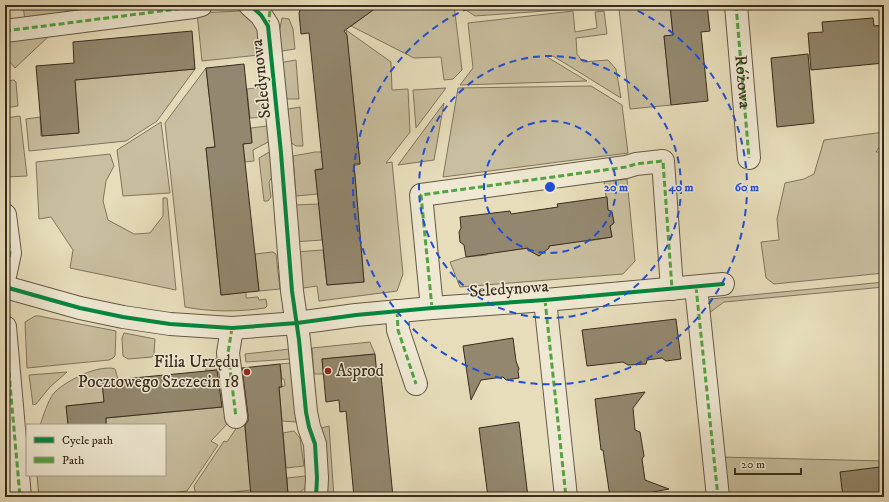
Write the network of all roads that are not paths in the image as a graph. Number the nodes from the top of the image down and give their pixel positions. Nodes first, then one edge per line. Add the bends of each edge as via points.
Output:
1 (201, 5) edge
2 (250, 5) edge
3 (273, 5) edge
4 (736, 5) edge
5 (268, 26) junction
6 (5, 31) edge
7 (749, 158) dead end
8 (5, 215) edge
9 (5, 276) edge
10 (723, 284) dead end
11 (5, 287) edge
12 (696, 287) junction
13 (672, 289) junction
14 (546, 300) junction
15 (432, 308) junction
16 (397, 311) junction
17 (297, 323) junction
18 (5, 327) edge
19 (232, 328) junction
20 (416, 384) dead end
21 (236, 417) dead end
22 (20, 497) edge
23 (316, 497) edge
24 (566, 497) edge
25 (718, 497) edge

1 - 6 street
2 - 5 street, Seledynowa
3 - 5 street, Seledynowa
4 - 7 street, Różowa
5 - 17 street, Seledynowa
8 - 9 street via 10,253
10 - 12 street, Seledynowa
11 - 19 street, Seledynowa via 123,317 170,324
12 - 13 street, Seledynowa
12 - 25 street
13 - 14 street, Seledynowa
13 - 15 street via 663,161 421,195
14 - 15 street, Seledynowa
14 - 24 street
15 - 16 street, Seledynowa
16 - 17 street, Seledynowa
16 - 20 street via 398,330
17 - 19 street, Seledynowa
17 - 23 street, Seledynowa via 306,412 315,444
18 - 22 street
19 - 21 street via 228,353

